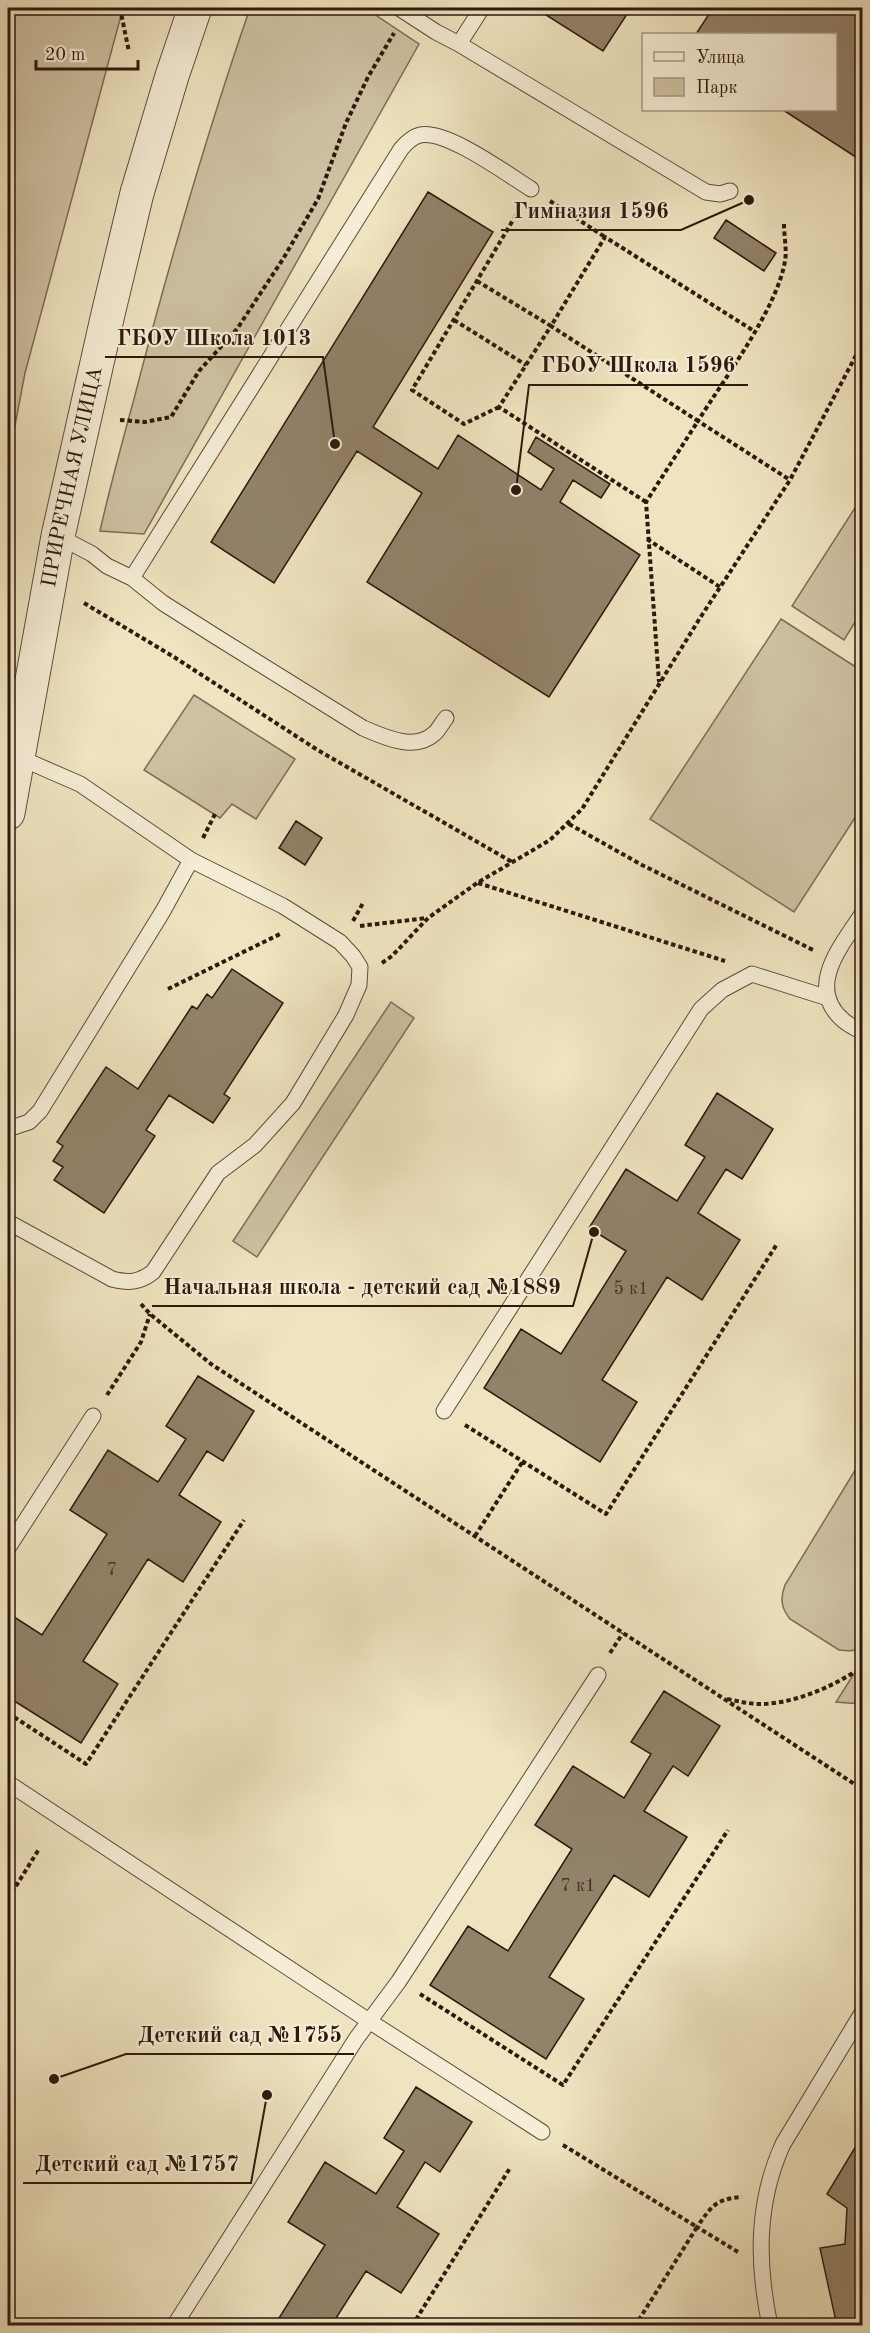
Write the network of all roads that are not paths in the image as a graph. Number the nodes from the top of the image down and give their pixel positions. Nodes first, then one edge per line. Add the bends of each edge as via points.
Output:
1 (195, 8) edge
2 (482, 8) edge
3 (403, 10) edge
4 (459, 44) junction
5 (531, 189) road end
6 (730, 191) dead end
7 (58, 536) junction
8 (132, 578) junction
9 (446, 718) dead end
10 (18, 757) junction
11 (8, 813) edge
12 (191, 860) junction
13 (862, 914) edge
14 (828, 998) junction
15 (862, 1032) edge
16 (8, 1129) edge
17 (8, 1222) edge
18 (444, 1411) road end
19 (93, 1416) road end
20 (8, 1548) edge
21 (598, 1675) dead end
22 (8, 1783) edge
23 (862, 2013) edge
24 (369, 2021) junction
25 (542, 2132) road end
26 (174, 2325) edge
27 (770, 2325) edge

1 - 7 street, ПРИРЕЧНАЯ УЛИЦА via 137,193
2 - 4 lane
3 - 4 lane
4 - 6 lane via 706,192
5 - 8 lane via 452,140 421,135 411,139 401,149
7 - 8 lane
7 - 10 street, ПРИРЕЧНАЯ УЛИЦА
8 - 9 lane via 163,603 363,728 406,742 423,741
10 - 11 street, ПРИРЕЧНАЯ УЛИЦА
10 - 12 lane via 80,784
12 - 16 lane via 40,1111 28,1122
12 - 17 lane via 283,906 340,942 360,967 360,985 346,1015 293,1103 255,1145 219,1173 144,1280 112,1279
13 - 14 lane via 835,957 825,984
14 - 15 lane via 842,1019
14 - 18 lane via 752,974 722,990 702,1009
19 - 20 lane
21 - 24 lane
22 - 24 lane
23 - 27 lane via 772,2167 761,2221 761,2267
24 - 25 lane
24 - 26 lane

